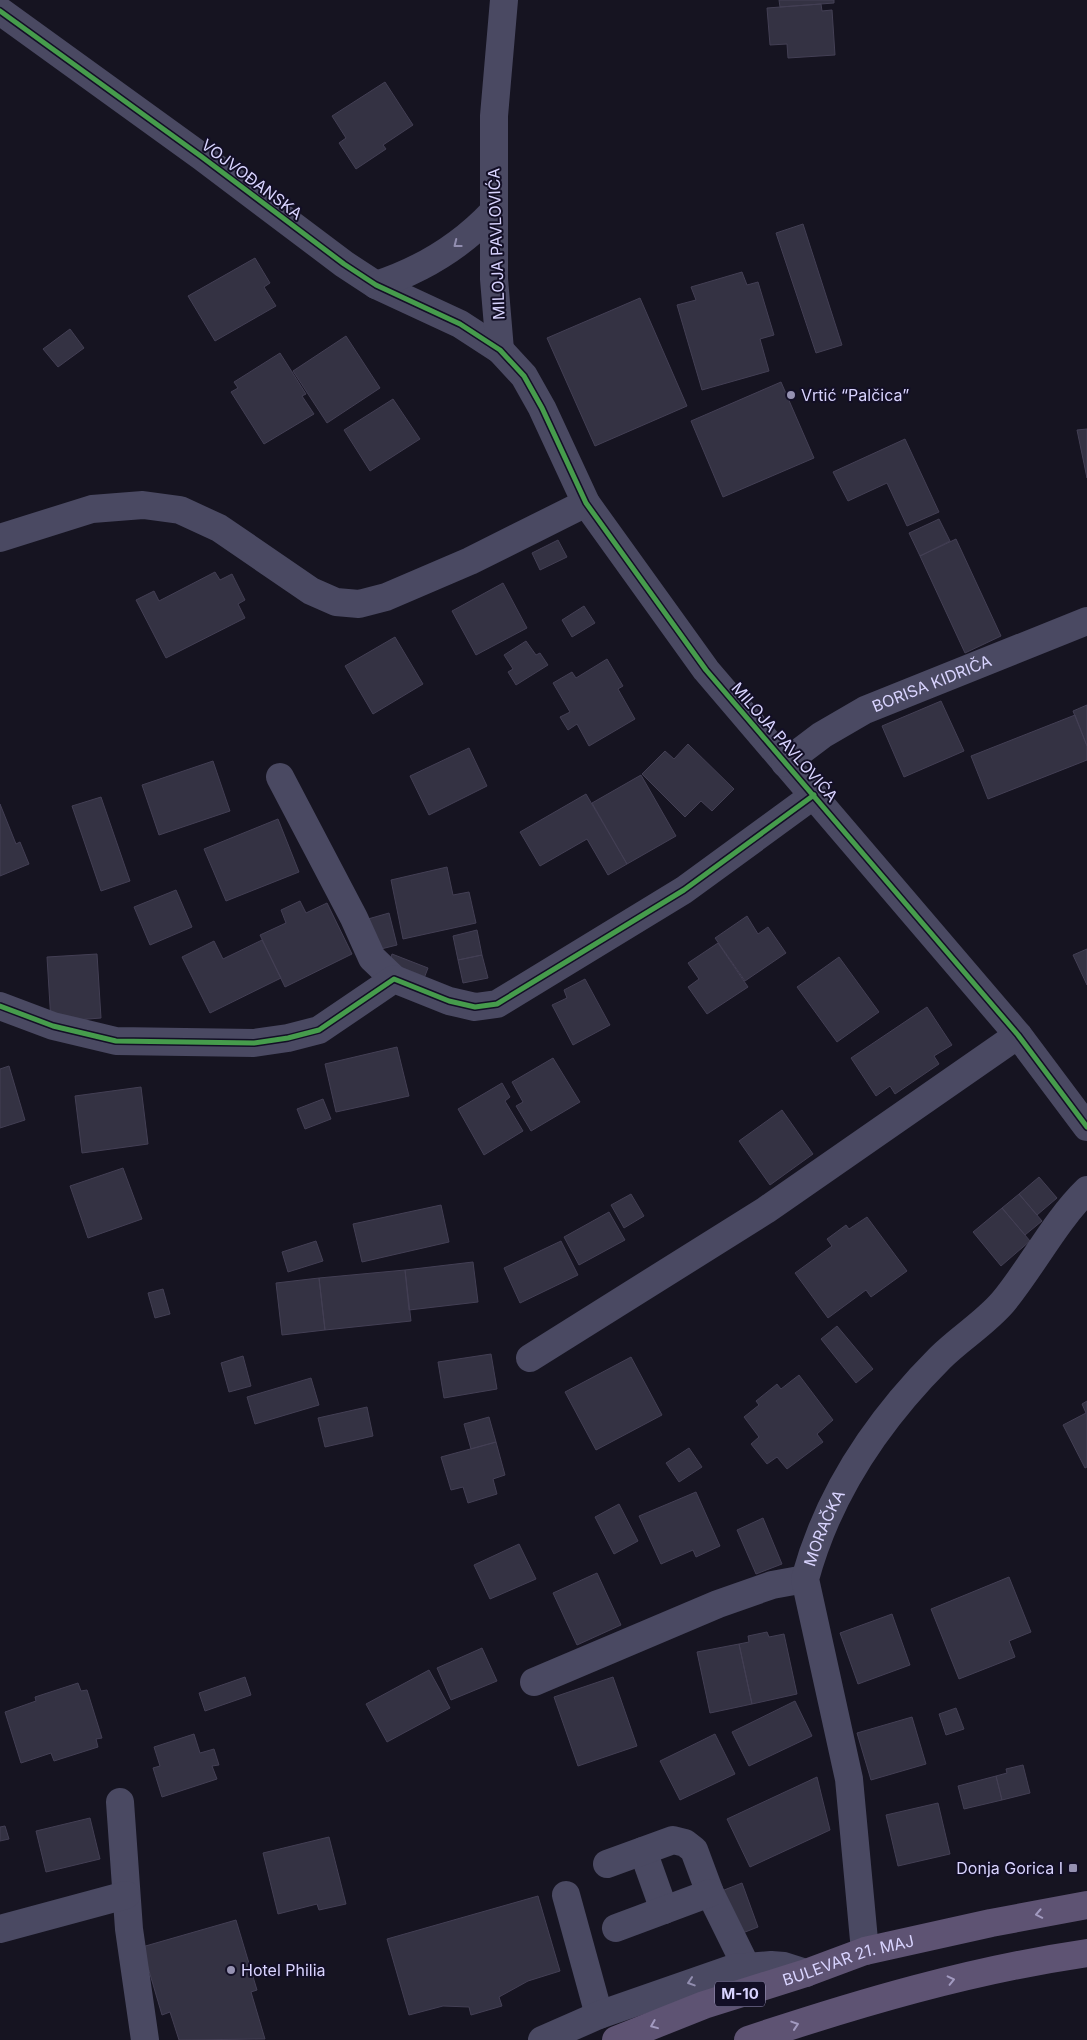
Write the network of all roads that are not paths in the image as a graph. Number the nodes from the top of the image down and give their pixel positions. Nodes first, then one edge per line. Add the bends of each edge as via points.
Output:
1 (504, 0) edge
2 (0, 11) edge
3 (494, 212) junction
4 (376, 285) junction
5 (500, 350) junction
6 (586, 503) junction
7 (0, 538) edge
8 (1087, 621) edge
9 (785, 763) junction
10 (280, 777) dead end
11 (814, 795) junction
12 (394, 979) junction
13 (0, 1006) edge
14 (1018, 1035) junction
15 (1087, 1127) edge
16 (1087, 1190) edge
17 (530, 1358) dead end
18 (805, 1579) junction
19 (534, 1682) dead end
20 (120, 1802) dead end
21 (643, 1851) junction
22 (607, 1864) dead end
23 (710, 1893) junction
24 (566, 1895) dead end
25 (126, 1896) junction
26 (1087, 1905) edge
27 (664, 1910) junction
28 (616, 1928) dead end
29 (0, 1929) edge
30 (865, 1950) junction
31 (1087, 1953) edge
32 (746, 1966) junction
33 (806, 1973) junction
34 (599, 2015) junction
35 (145, 2040) edge
36 (542, 2040) edge
37 (616, 2040) edge
38 (748, 2040) edge

1 - 3 street, MILOJA PAVLOVIĆA via 494,116
2 - 4 street, VOJVOĐANSKA
3 -> 4 street via 445,254 408,274
3 - 5 street, MILOJA PAVLOVIĆA via 494,279
4 - 5 street, VOJVOĐANSKA via 460,324
5 - 6 street, MILOJA PAVLOVIĆA via 524,376
6 - 7 street via 470,561 386,597 359,604 336,602 310,591 219,528 180,510 143,505 92,509
6 - 9 street, MILOJA PAVLOVIĆA via 706,670
8 - 9 street, BORISA KIDRIČA via 865,710 822,735
9 - 11 street, MILOJA PAVLOVIĆA
10 - 12 street via 372,958
11 - 12 street via 684,890 497,1004 476,1007 449,1001
11 - 14 street, MILOJA PAVLOVIĆA
12 - 13 street via 319,1030 254,1043 116,1040 53,1026
14 - 15 street, MILOJA PAVLOVIĆA
14 - 17 street via 766,1210
16 - 18 street, MORAČKA via 1002,1303 919,1380 869,1443 828,1511
18 - 19 street via 772,1585 718,1604
18 - 30 street, MORAČKA via 849,1779
20 - 25 street
21 - 22 street
21 - 23 street via 673,1840 685,1843 694,1850
21 - 27 street
23 - 27 street
23 - 32 street
24 - 34 street
25 - 29 street
25 - 35 street
26 -> 30 main road, BULEVAR 21. MAJ / M-10
27 - 28 street
30 - 33 main road, BULEVAR 21. MAJ / M-10
38 -> 31 main road via 930,1985
32 - 33 street via 784,1966
32 -> 34 street
33 -> 37 main road, BULEVAR 21. MAJ / M-10 via 704,2005
34 - 36 street

